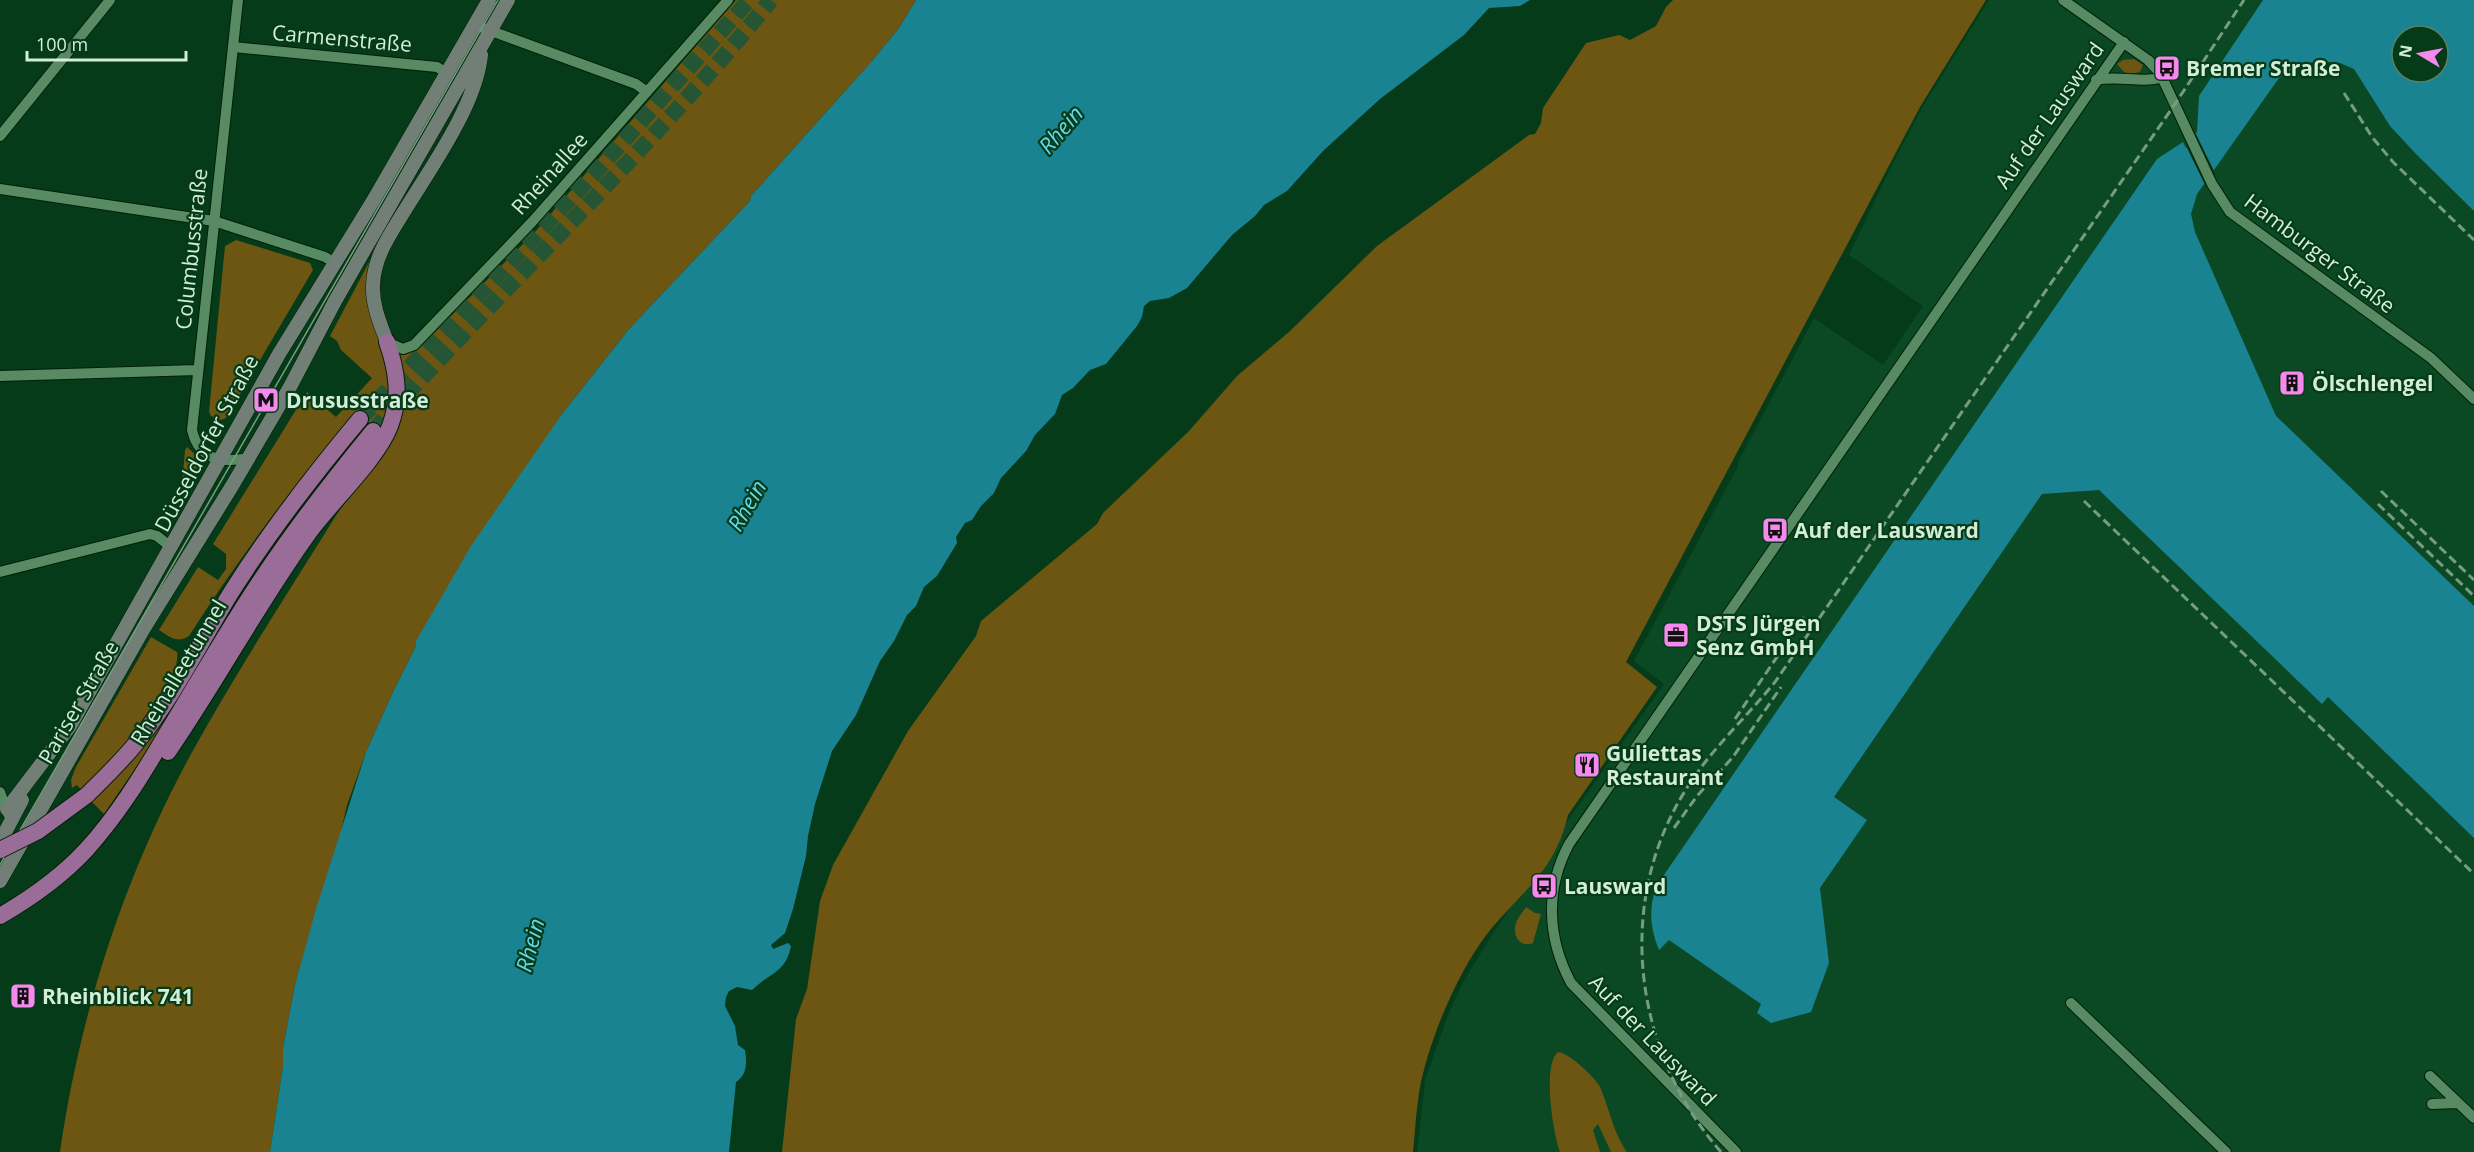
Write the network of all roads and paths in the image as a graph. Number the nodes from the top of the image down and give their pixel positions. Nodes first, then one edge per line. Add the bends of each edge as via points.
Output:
1 (110, 0) edge
2 (238, 0) edge
3 (489, 0) edge
4 (508, 0) edge
5 (728, 0) edge
6 (2063, 0) edge
7 (475, 25) junction
8 (490, 31) junction
9 (2124, 42) junction
10 (482, 46) junction
11 (233, 47) junction
12 (447, 73) junction
13 (2163, 77) junction
14 (2096, 80) junction
15 (647, 92) junction
16 (0, 135) edge
17 (0, 189) edge
18 (214, 221) junction
19 (335, 263) junction
20 (387, 342) junction
21 (198, 370) junction
22 (0, 376) edge
23 (2474, 399) edge
24 (360, 419) tunnel mouth
25 (373, 431) tunnel mouth
26 (249, 458) junction
27 (218, 460) junction
28 (195, 545) junction
29 (171, 546) junction
30 (0, 572) edge
31 (40, 766) junction
32 (3, 809) edge
33 (0, 842) edge
34 (0, 850) edge
35 (80, 856) junction
36 (0, 865) edge
37 (0, 881) edge
38 (0, 916) edge
39 (2071, 1003) dead end
40 (2430, 1076) dead end
41 (2458, 1103) junction
42 (2432, 1104) dead end
43 (2474, 1118) edge
44 (1736, 1152) edge
45 (2226, 1152) edge

1 - 16 street
2 - 11 street, Columbusstraße
3 - 7 main road, Düsseldorfer Straße
4 - 8 main road, Düsseldorfer Straße
5 - 15 street, Rheinallee
6 - 9 street
7 - 8 street
7 - 12 main road, Düsseldorfer Straße
8 - 10 main road, Düsseldorfer Straße
8 - 15 street via 636,84
9 - 13 street, Hamburger Straße
9 - 14 street, Auf der Lausward
10 - 20 main road, Düsseldorfer Straße via 480,68 465,106 378,256 373,291
10 - 26 main road, Düsseldorfer Straße
11 - 12 street, Carmenstraße via 437,67
11 - 18 street, Columbusstraße
12 - 19 main road, Düsseldorfer Straße
13 - 14 street
13 - 23 street, Hamburger Straße via 2220,199 2240,221 2431,358
14 - 44 street, Auf der Lausward via 1695,659 1569,844 1558,869 1551,902 1553,930 1571,983
15 - 20 street, Rheinallee via 532,222 414,345 403,349
17 - 18 street
18 - 19 street
18 - 21 street, Columbusstraße
19 - 27 main road, Düsseldorfer Straße
20 - 35 highway via 397,390 395,410 378,449 292,556 194,715 123,818
21 - 22 street
21 - 27 street, Columbusstraße via 192,430 199,447
24 - 34 highway, Rheinalleetunnel, bridge via 290,507 236,585 138,741 87,795 38,831
25 - 35 highway, Rheinalleetunnel via 277,556 135,787
26 - 27 street
26 - 28 main road, Düsseldorfer Straße
27 - 29 main road, Düsseldorfer Straße
28 - 29 main road, Düsseldorfer Straße
28 - 37 main road, Pariser Straße
29 - 30 street via 150,534
29 - 31 main road, Pariser Straße via 70,726
31 - 32 main road, Pariser Straße
31 - 32 main road, Pariser Straße
32 - 33 main road, Pariser Straße
32 - 36 main road, Pariser Straße via 15,836
35 - 38 highway, Rheinalleetunnel
39 - 45 street
40 - 41 street
41 - 42 street
41 - 43 street

